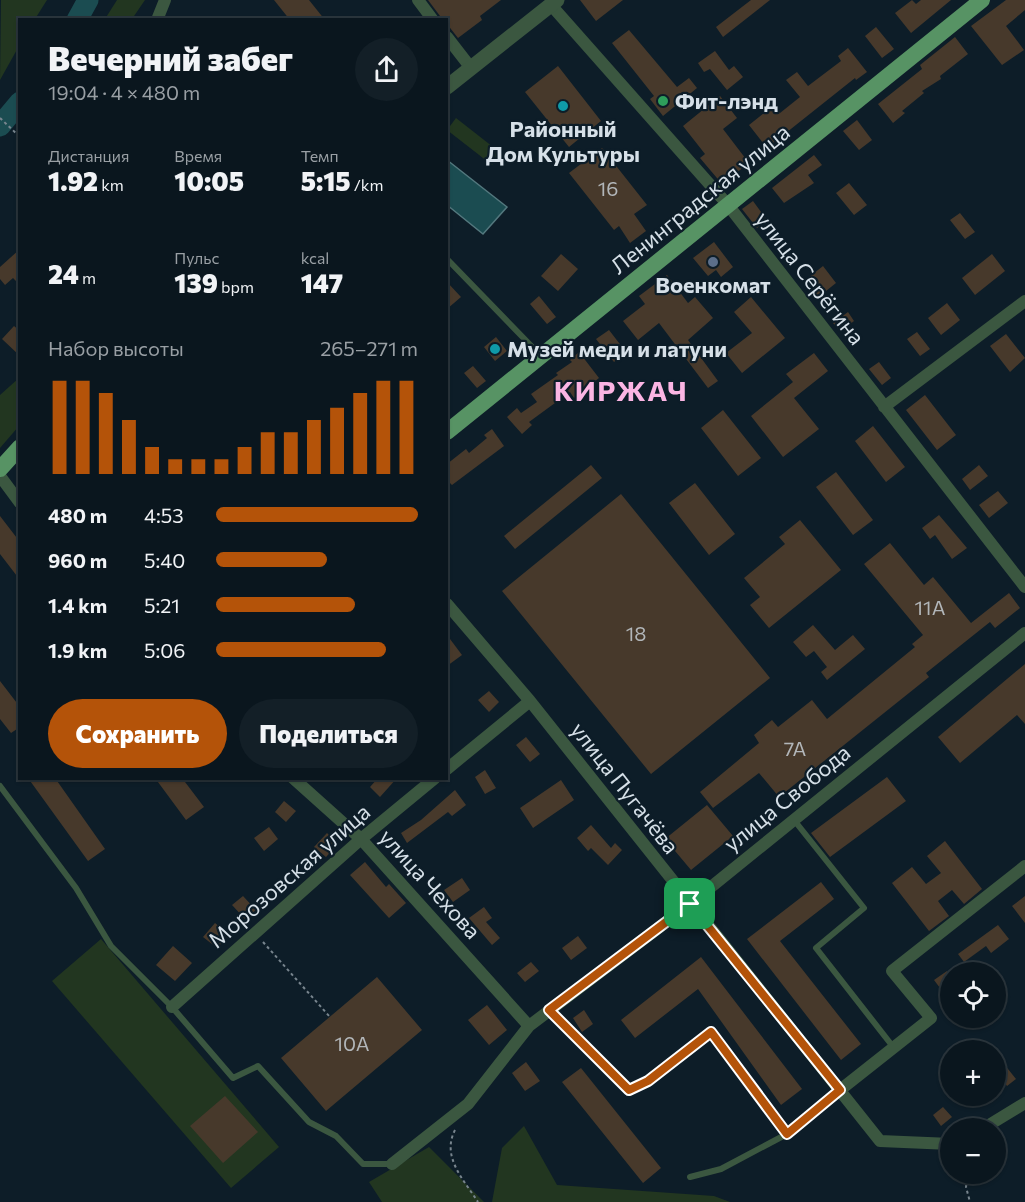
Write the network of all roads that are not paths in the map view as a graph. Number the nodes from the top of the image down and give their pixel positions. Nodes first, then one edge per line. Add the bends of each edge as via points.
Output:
1 (165, 0) edge
2 (418, 0) edge
3 (982, 0) edge
4 (554, 2) edge
5 (158, 18) edge
6 (432, 18) edge
7 (448, 39) edge
8 (471, 68) junction
9 (448, 86) edge
10 (728, 206) junction
11 (448, 260) edge
12 (1025, 301) edge
13 (541, 356) junction
14 (884, 407) junction
15 (448, 431) edge
16 (18, 449) edge
17 (0, 469) edge
18 (0, 476) edge
19 (18, 500) edge
20 (1025, 587) edge
21 (448, 605) edge
22 (1025, 633) edge
23 (530, 701) junction
24 (448, 768) edge
25 (294, 780) edge
26 (433, 780) edge
27 (0, 786) edge
28 (794, 819) junction
29 (361, 839) junction
30 (1025, 866) edge
31 (690, 904) junction
32 (172, 1008) junction
33 (549, 1010) junction
34 (529, 1026) junction
35 (894, 1048) junction
36 (840, 1090) junction
37 (1025, 1103) edge
38 (1000, 1118) edge
39 (787, 1134) junction
40 (940, 1144) edge
41 (392, 1164) joint
42 (690, 1177) dead end

1 - 5 street
2 - 6 street
3 - 10 main road, Ленинградская улица
4 - 8 street
4 - 10 street, улица Серёгина
7 - 8 street
8 - 9 street
10 - 13 main road, Ленинградская улица
10 - 14 street, улица Серёгина
11 - 13 lane
12 - 14 street
13 - 15 main road, Ленинградская улица
14 - 20 street, улица Серёгина
16 - 17 main road
18 - 19 street
21 - 23 street, улица Пугачёва
22 - 28 street, улица Свобода
23 - 24 street
23 - 31 street, улица Пугачёва
25 - 29 street, улица Чехова
26 - 29 street, Морозовская улица
27 - 32 lane via 76,888 111,946
28 - 31 street, улица Свобода
28 - 35 lane via 864,908 816,948
29 - 32 street, Морозовская улица
29 - 34 street, улица Чехова
30 - 35 street via 892,971 932,1018
31 - 33 street, улица Свобода
31 - 36 street, улица Пугачёва
32 - 41 lane via 233,1078 258,1066 309,1122 336,1136 363,1164
33 - 34 street, улица Свобода
33 - 39 lane via 629,1090 648,1081 711,1032
34 - 41 street, улица Свобода via 468,1104
35 - 36 street
36 - 39 lane
36 - 40 street, улица Пугачёва via 880,1141
37 - 38 street
39 - 42 lane via 721,1169

